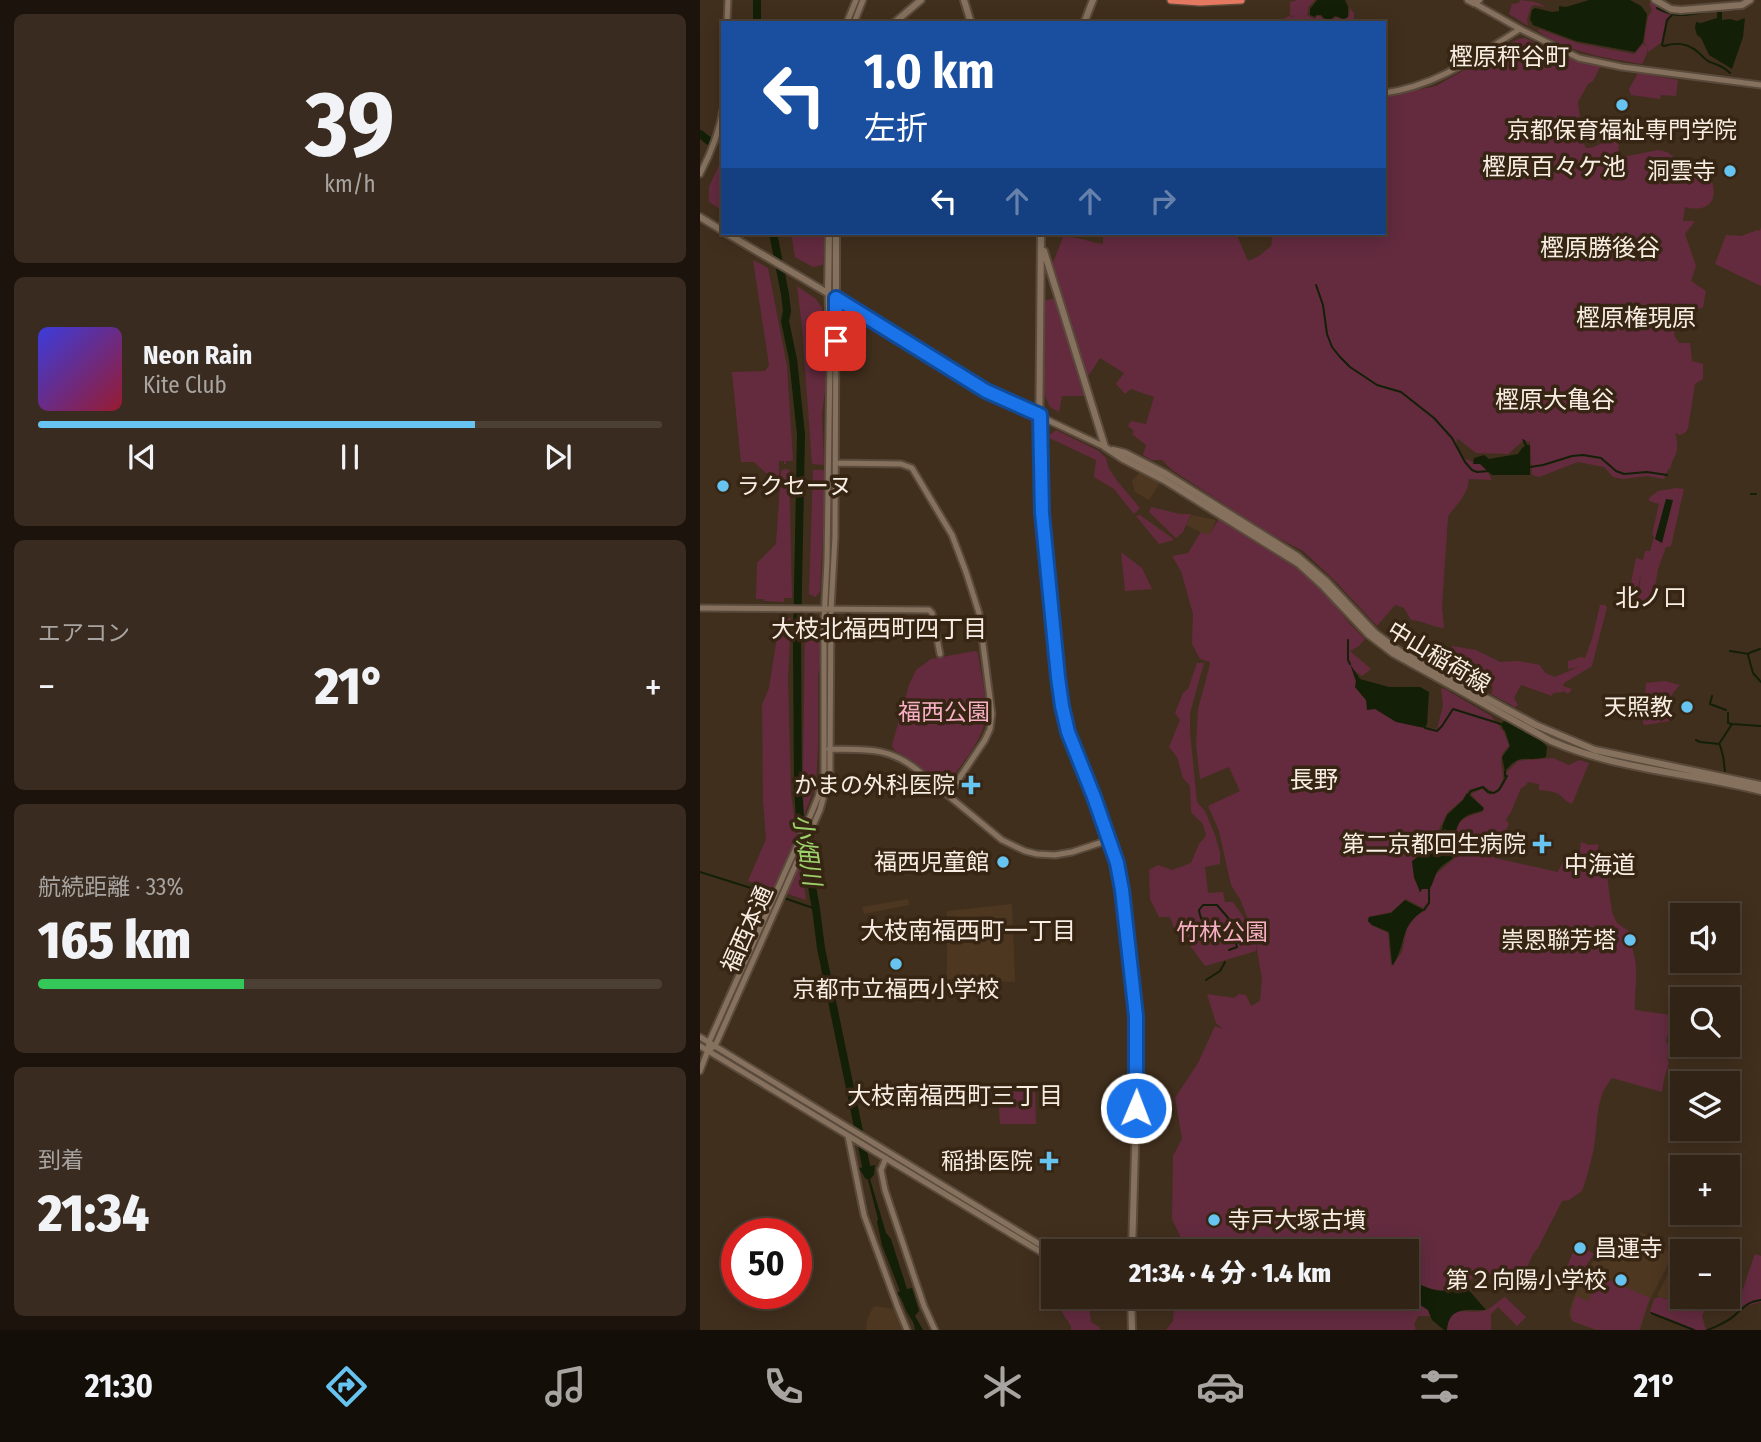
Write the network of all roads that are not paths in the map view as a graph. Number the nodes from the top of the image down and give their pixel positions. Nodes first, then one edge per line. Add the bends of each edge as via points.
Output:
1 (728, 0) edge
2 (856, 0) edge
3 (863, 0) edge
4 (921, 0) edge
5 (964, 0) edge
6 (1093, 0) edge
7 (1171, 0) edge
8 (1241, 0) edge
9 (1655, 0) edge
10 (1750, 0) edge
11 (1474, 1) edge
12 (727, 21) edge
13 (849, 21) edge
14 (855, 21) edge
15 (896, 21) edge
16 (970, 21) edge
17 (1085, 21) edge
18 (1520, 29) junction
19 (1761, 85) edge
20 (1386, 93) edge
21 (721, 121) edge
22 (700, 174) edge
23 (700, 217) edge
24 (721, 230) edge
25 (729, 235) edge
26 (829, 235) edge
27 (836, 235) edge
28 (1040, 235) edge
29 (1041, 243) junction
30 (828, 293) junction
31 (836, 298) junction
32 (1040, 415) junction
33 (1105, 447) junction
34 (832, 463) junction
35 (700, 608) edge
36 (828, 610) junction
37 (940, 654) dead end
38 (828, 749) junction
39 (1761, 785) edge
40 (1761, 791) edge
41 (948, 795) junction
42 (1109, 840) junction
43 (779, 894) junction
44 (700, 1037) edge
45 (712, 1044) junction
46 (700, 1046) edge
47 (708, 1050) junction
48 (700, 1071) edge
49 (848, 1135) junction
50 (883, 1154) junction
51 (1132, 1239) edge
52 (1041, 1245) edge
53 (1041, 1252) edge
54 (1131, 1309) edge
55 (907, 1330) edge
56 (935, 1330) edge
57 (1132, 1330) edge

1 - 12 street
2 - 13 street
3 - 14 street
4 - 15 main road
5 - 16 main road
6 - 17 main road
7 - 8 highway
9 - 10 main road via 1681,10 1742,5
11 - 18 street
18 - 19 street via 1579,58
18 - 20 street via 1435,80
21 - 22 street
23 - 24 main road
25 - 30 main road
26 - 30 main road, 福西本通
27 - 31 main road, 福西本通
28 - 29 main road
29 - 32 main road
29 - 33 main road
30 - 31 main road
30 - 34 street, 福西本通
31 - 32 street via 986,391
31 - 34 street, 福西本通
32 - 33 street
32 - 42 main road via 1042,513 1062,706
33 - 39 main road, 中山稲荷線 via 1155,468 1297,556 1399,651 1536,725 1595,750
33 - 40 main road, 中山稲荷線 via 1299,564 1394,654 1551,741 1611,761
34 - 36 street, 福西本通
34 - 41 street via 912,467 952,536 966,572 979,613 992,714 985,740
35 - 36 street
36 - 37 street via 929,610
36 - 38 street, 福西本通
38 - 41 street via 892,754
38 - 43 street, 福西本通 via 818,797
38 - 43 street, 福西本通 via 830,773 823,801
41 - 42 street via 1002,840 1024,851 1055,855
42 - 51 main road via 1122,890 1136,1016
43 - 45 street, 福西本通
44 - 45 street
45 - 47 street, 福西本通
45 - 50 street
46 - 47 street
47 - 48 street, 福西本通
47 - 49 street
49 - 50 street
49 - 55 street via 864,1215
50 - 52 street
50 - 53 street
50 - 56 street via 885,1190
54 - 57 main road

